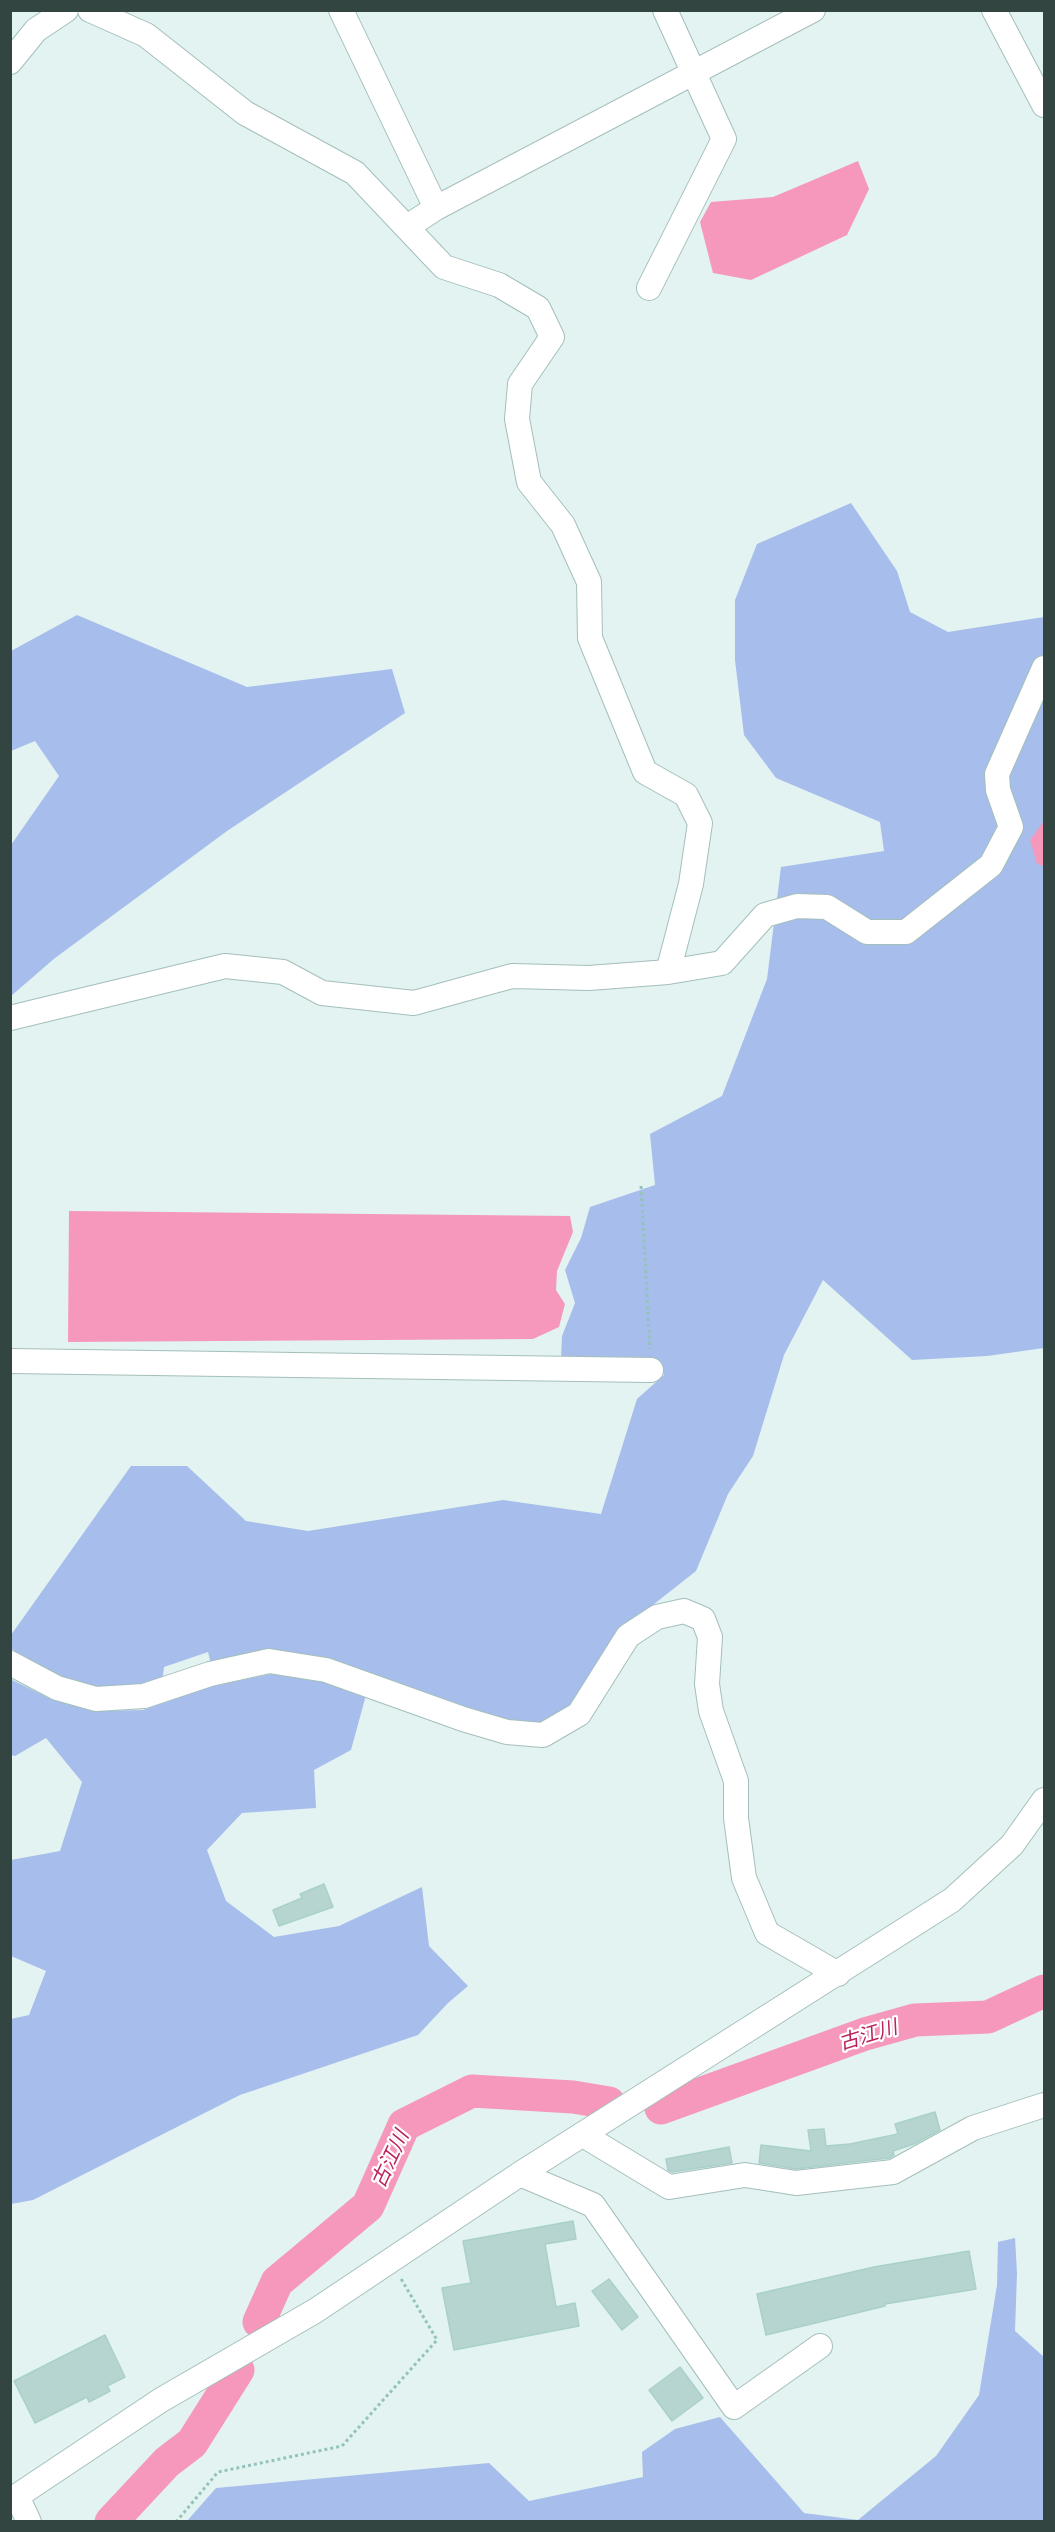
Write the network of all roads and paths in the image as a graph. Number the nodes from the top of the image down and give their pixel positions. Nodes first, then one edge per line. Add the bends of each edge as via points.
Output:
1 (66, 10) edge
2 (90, 10) edge
3 (341, 10) edge
4 (665, 10) edge
5 (813, 10) edge
6 (994, 10) edge
7 (10, 62) edge
8 (695, 74) junction
9 (1044, 105) edge
10 (436, 208) junction
11 (407, 227) junction
12 (649, 288) dead end
13 (1044, 668) edge
14 (668, 972) junction
15 (10, 1018) edge
16 (641, 1186) dead end
17 (10, 1361) edge
18 (651, 1370) joint
19 (10, 1663) edge
20 (1044, 1800) edge
21 (838, 1974) junction
22 (1044, 2105) edge
23 (583, 2135) junction
24 (520, 2174) junction
25 (391, 2260) junction
26 (820, 2346) dead end
27 (14, 2497) edge
28 (29, 2522) edge
29 (176, 2522) edge

1 - 7 street via 36,30
2 - 11 street via 146,35 245,113 355,173
3 - 10 street
4 - 8 street
5 - 8 street
6 - 9 street
8 - 10 street
8 - 12 street via 724,139
10 - 11 street
11 - 14 street via 444,267 499,285 538,308 552,337 520,384 517,419 529,482 563,525 589,582 590,638 645,772 686,795 700,823 691,884
13 - 14 street via 997,774 998,790 1011,827 991,865 906,932 867,932 827,907 797,906 765,915 722,963
14 - 15 street via 589,978 512,976 414,1003 322,993 283,972 225,966
16 - 18 path
17 - 18 street
19 - 21 street via 57,1688 96,1699 144,1696 210,1674 269,1661 326,1670 507,1732 543,1735 579,1713 628,1636 657,1617 684,1611 703,1619 710,1637 707,1684 711,1711 736,1781 736,1818 744,1878 767,1933
20 - 21 street via 1012,1845 952,1900
21 - 23 street
22 - 23 street via 973,2128 893,2172 796,2183 745,2175 669,2187
23 - 24 street
24 - 25 street
24 - 26 street via 593,2205 734,2407
25 - 27 street via 315,2311 161,2400
25 - 29 path via 437,2340 342,2446 218,2472
27 - 28 street

